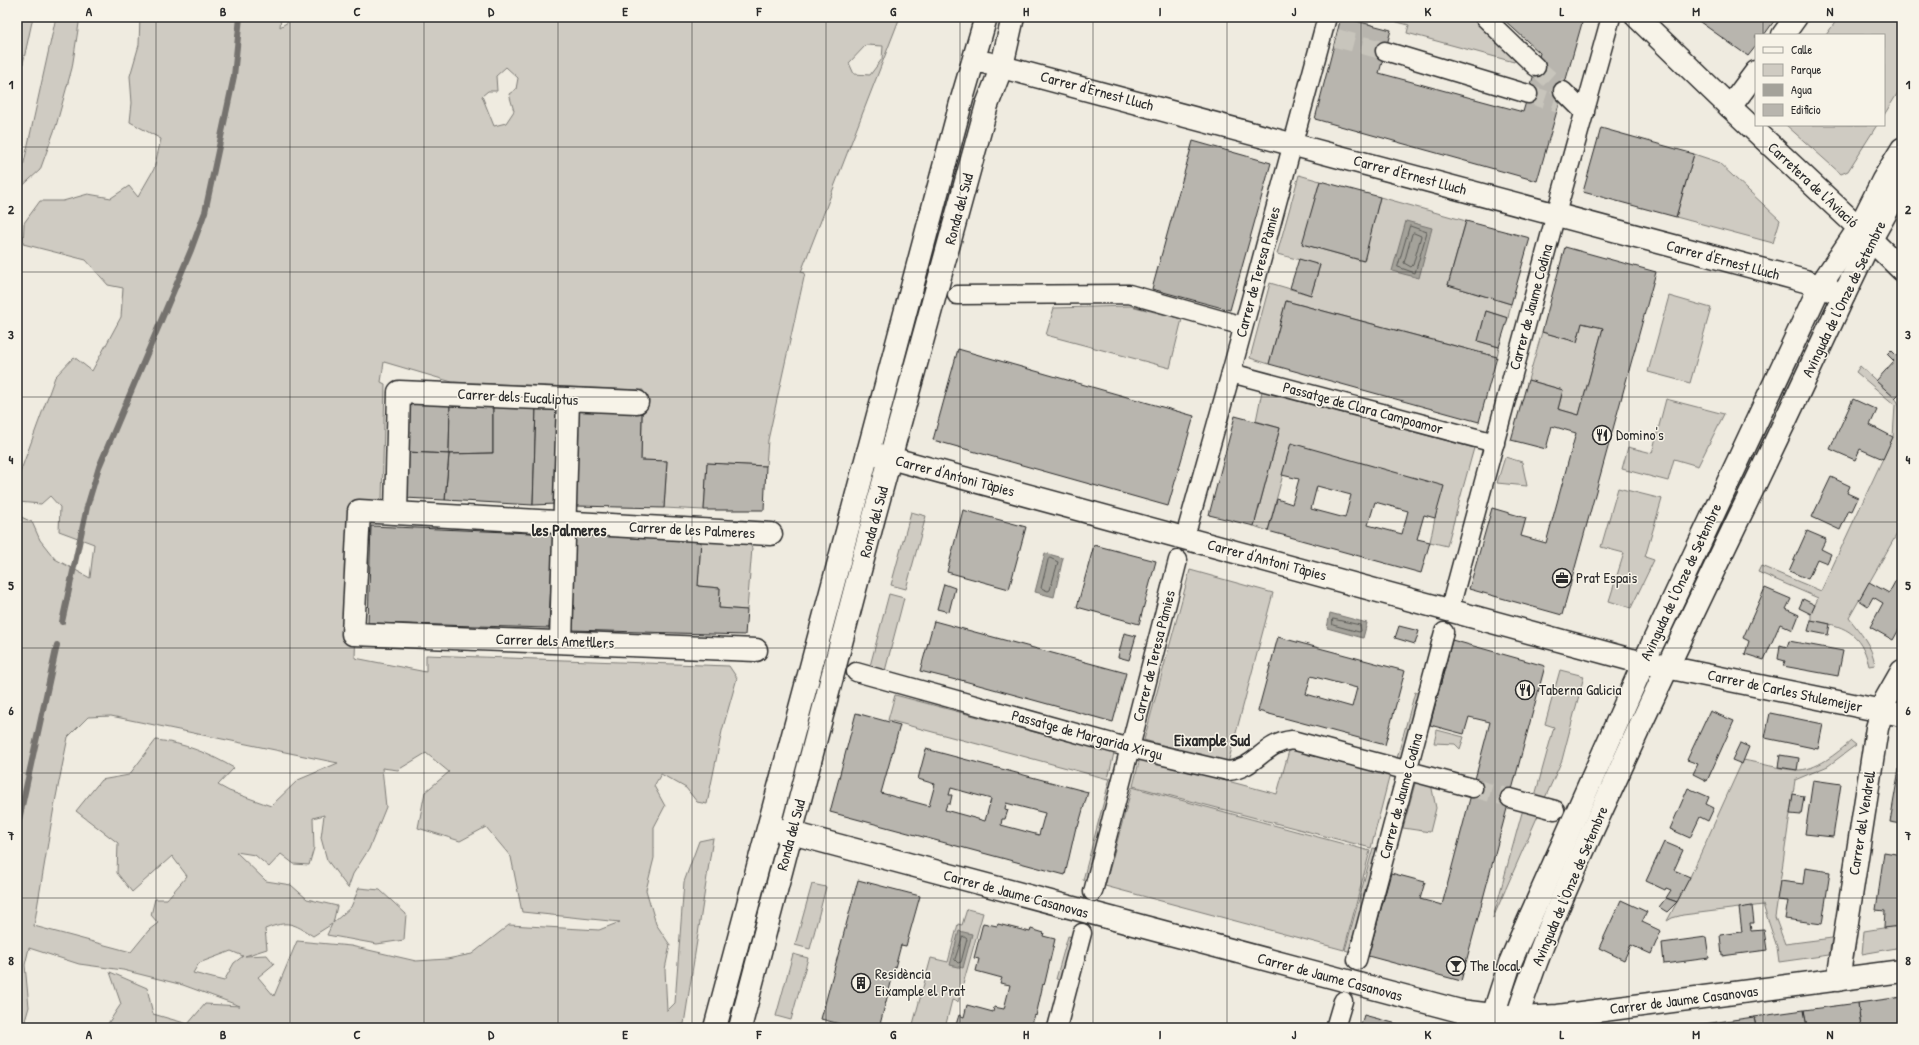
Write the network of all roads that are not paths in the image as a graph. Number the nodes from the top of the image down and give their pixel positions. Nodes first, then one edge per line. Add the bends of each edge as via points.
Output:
1 (986, 17) edge
2 (1014, 17) edge
3 (1328, 17) edge
4 (1484, 17) edge
5 (1611, 17) edge
6 (1638, 17) edge
7 (1796, 17) edge
8 (1784, 34) edge
9 (1385, 51) tunnel mouth
10 (974, 60) junction
11 (1002, 66) junction
12 (1536, 67) tunnel mouth
13 (1755, 73) edge
14 (1528, 94) tunnel mouth
15 (1561, 97) tunnel mouth
16 (1730, 107) junction
17 (1585, 113) junction
18 (1292, 144) junction
19 (1902, 149) edge
20 (1902, 184) edge
21 (1556, 214) junction
22 (1865, 234) junction
23 (1902, 250) edge
24 (1902, 270) edge
25 (1820, 286) junction
26 (957, 295) dead end
27 (1844, 295) junction
28 (1243, 326) junction
29 (1231, 373) junction
30 (568, 400) junction
31 (637, 402) dead end
32 (1495, 443) junction
33 (868, 452) junction
34 (892, 458) junction
35 (396, 512) junction
36 (564, 522) junction
37 (1188, 526) dead end
38 (771, 534) dead end
39 (1178, 560) dead end
40 (1453, 597) dead end
41 (1444, 632) dead end
42 (353, 634) joint
43 (561, 641) junction
44 (756, 650) dead end
45 (1644, 662) junction
46 (1667, 666) junction
47 (1902, 671) edge
48 (856, 672) dead end
49 (1892, 713) edge
50 (1130, 748) junction
51 (1408, 771) junction
52 (1473, 788) tunnel mouth
53 (1510, 798) tunnel mouth
54 (1555, 810) dead end
55 (769, 827) junction
56 (791, 834) junction
57 (1093, 892) dead end
58 (1082, 933) dead end
59 (1357, 960) dead end
60 (1902, 971) edge
61 (1838, 980) junction
62 (1343, 1000) dead end
63 (1491, 1022) edge
64 (1516, 1023) edge
65 (715, 1028) edge
66 (740, 1028) edge
67 (1057, 1028) edge
68 (1335, 1028) edge

1 - 10 street, Ronda del Sud
2 - 11 street, Ronda del Sud
3 - 18 street, Carrer de Teresa Pàmies via 1329,37
4 - 12 street
5 - 17 street, Carrer de Jaume Codina
6 - 16 street, Carretera de l'Aviació
7 - 8 street
9 - 14 street
10 - 11 street, Carrer d'Ernest Lluch
10 - 33 street, Ronda del Sud
11 - 18 street, Carrer d'Ernest Lluch
11 - 34 street, Ronda del Sud via 987,105
13 - 16 street
15 - 17 street
16 - 22 street, Carretera de l'Aviació
17 - 21 street, Carrer de Jaume Codina
18 - 21 street, Carrer d'Ernest Lluch
18 - 28 street, Carrer de Teresa Pàmies
19 - 22 street, Avinguda de l'Onze de Setembre via 1883,180
20 - 22 street, Avinguda de l'Onze de Setembre
21 - 25 street, Carrer d'Ernest Lluch
21 - 32 street, Carrer de Jaume Codina
22 - 23 street
22 - 24 street, Carretera de l'Aviació
22 - 25 street, Avinguda de l'Onze de Setembre
22 - 27 street, Avinguda de l'Onze de Setembre
25 - 27 street, Carrer d'Ernest Lluch
25 - 45 street, Avinguda de l'Onze de Setembre
26 - 28 street via 1130,294
27 - 46 street, Avinguda de l'Onze de Setembre
28 - 29 street, Carrer de Teresa Pàmies
29 - 32 street, Passatge de Clara Campoamor
29 - 37 street, Carrer de Teresa Pàmies
30 - 31 street, Carrer dels Eucaliptus
30 - 35 street, Carrer dels Eucaliptus via 399,392
30 - 36 street
32 - 40 street, Carrer de Jaume Codina
33 - 34 street, Carrer d'Antoni Tàpies
33 - 55 street, Ronda del Sud
34 - 45 street, Carrer d'Antoni Tàpies
34 - 56 street, Ronda del Sud via 874,517
35 - 36 street, Carrer de les Palmeres
35 - 42 street, Carrer de les Palmeres via 359,511
36 - 38 street, Carrer de les Palmeres
36 - 43 street
39 - 50 street, Carrer de Teresa Pàmies
41 - 51 street, Carrer de Jaume Codina
42 - 43 street, Carrer dels Ametllers
43 - 44 street, Carrer dels Ametllers
45 - 46 street, Carrer d'Antoni Tàpies
45 - 63 street, Avinguda de l'Onze de Setembre via 1519,942
46 - 49 street, Carrer de Carles Stulemeijer
46 - 64 street, Avinguda de l'Onze de Setembre via 1570,880 1542,948
47 - 49 street, Carrer del Vendrell via 1886,699
48 - 50 street, Passatge de Margarida Xirgu
49 - 61 street, Carrer del Vendrell via 1876,728
50 - 51 street, Passatge de Margarida Xirgu via 1228,772 1240,770 1251,764 1281,741 1292,740
50 - 57 street, Carrer de Teresa Pàmies
51 - 52 street, Passatge de Margarida Xirgu
51 - 59 street, Carrer de Jaume Codina
53 - 54 street
55 - 56 street, Carrer de Jaume Casanovas
55 - 65 street, Ronda del Sud
56 - 63 street, Carrer de Jaume Casanovas via 1460,1011
56 - 66 street, Ronda del Sud
58 - 67 street
60 - 61 street, Carrer de Jaume Casanovas
61 - 64 street, Carrer de Jaume Casanovas
62 - 68 street
63 - 64 street, Carrer de Jaume Casanovas

